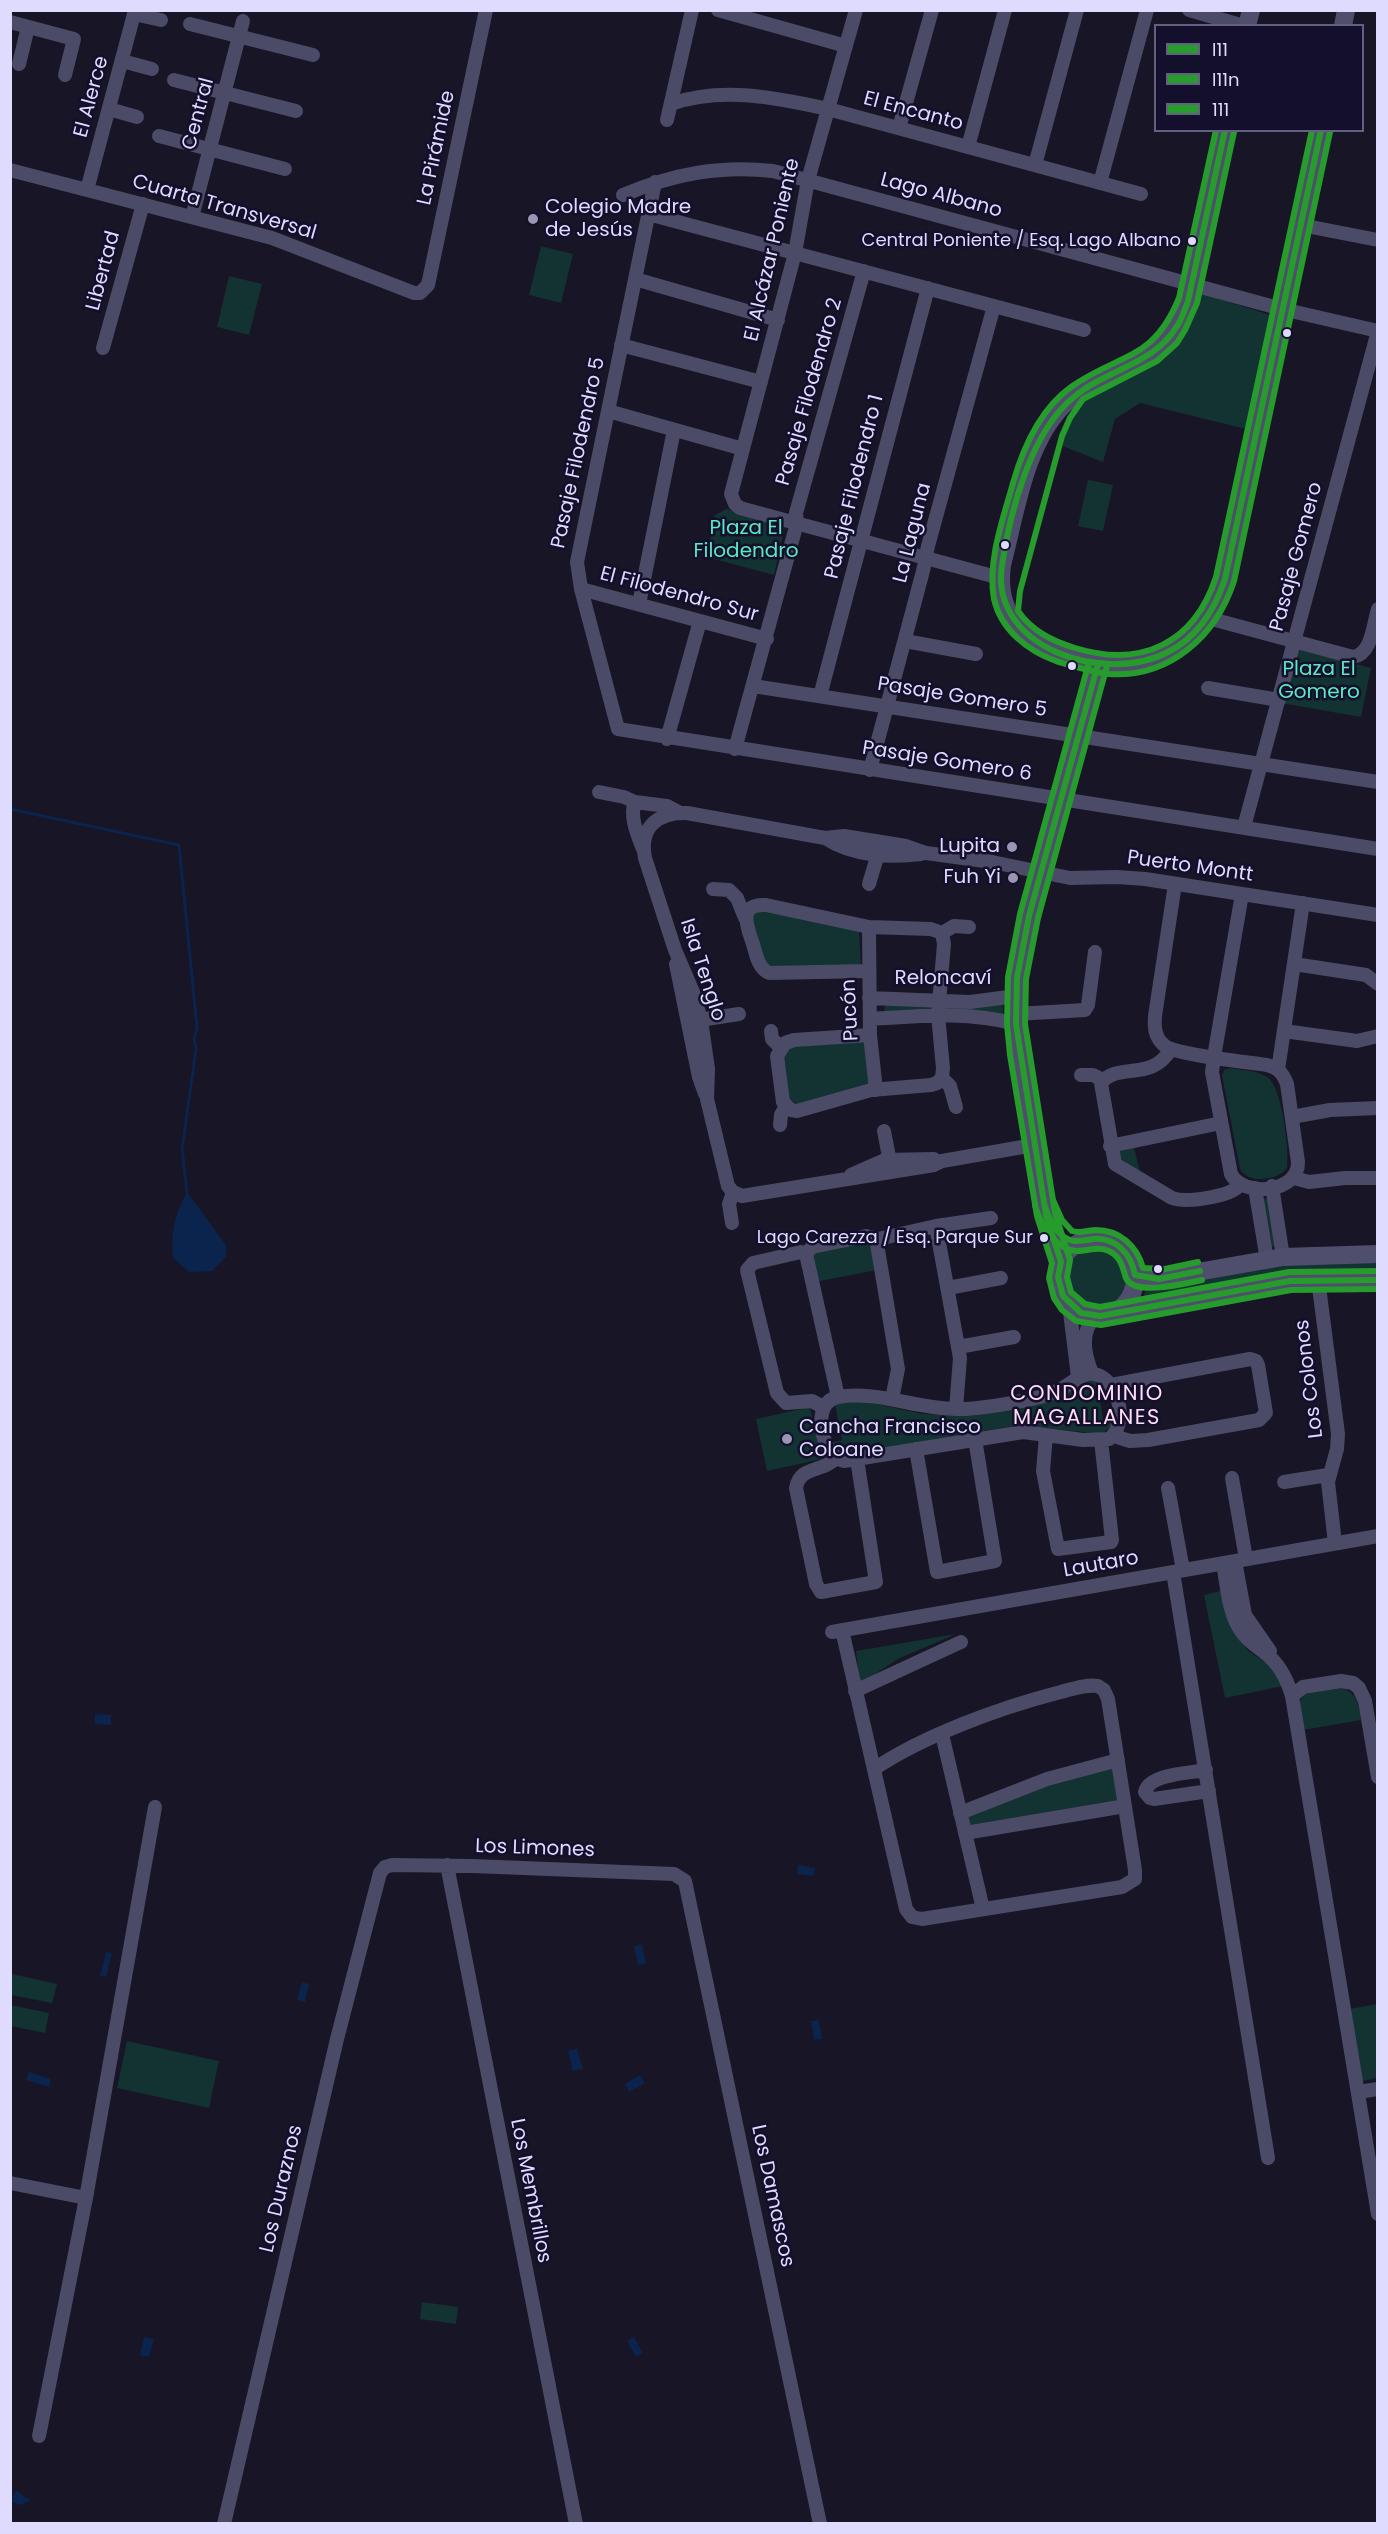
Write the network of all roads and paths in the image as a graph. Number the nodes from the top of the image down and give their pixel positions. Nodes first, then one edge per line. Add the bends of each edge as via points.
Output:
1 (486, 10) edge
2 (692, 10) edge
3 (718, 10) edge
4 (856, 10) edge
5 (932, 10) edge
6 (1005, 10) edge
7 (1077, 10) edge
8 (1147, 10) edge
9 (1189, 10) edge
10 (161, 20) dead end
11 (243, 21) dead end
12 (10, 22) edge
13 (190, 24) dead end
14 (1239, 24) edge
15 (28, 27) junction
16 (239, 37) junction
17 (846, 46) junction
18 (313, 55) dead end
19 (122, 61) junction
20 (19, 63) dead end
21 (152, 69) dead end
22 (65, 75) dead end
23 (174, 80) dead end
24 (224, 93) junction
25 (670, 104) junction
26 (109, 109) junction
27 (828, 109) junction
28 (296, 111) dead end
29 (137, 117) dead end
30 (667, 120) dead end
31 (899, 128) junction
32 (1225, 132) edge
33 (1321, 132) edge
34 (159, 136) dead end
35 (968, 147) junction
36 (210, 149) junction
37 (1035, 165) junction
38 (285, 169) dead end
39 (10, 170) edge
40 (808, 180) junction
41 (655, 182) junction
42 (1100, 183) junction
43 (87, 190) junction
44 (1141, 194) dead end
45 (624, 195) dead end
46 (143, 204) junction
47 (648, 214) junction
48 (192, 217) junction
49 (1301, 225) junction
50 (1377, 240) edge
51 (795, 254) junction
52 (864, 271) junction
53 (635, 279) junction
54 (1191, 285) junction
55 (928, 288) junction
56 (423, 291) joint
57 (994, 306) junction
58 (1282, 309) junction
59 (778, 320) junction
60 (1084, 330) dead end
61 (1377, 331) edge
62 (621, 345) junction
63 (103, 348) dead end
64 (761, 382) junction
65 (608, 411) junction
66 (674, 430) junction
67 (743, 449) junction
68 (797, 523) junction
69 (862, 540) junction
70 (926, 557) junction
71 (1000, 578) junction
72 (580, 589) junction
73 (639, 604) junction
74 (1377, 609) edge
75 (1208, 618) junction
76 (700, 621) junction
77 (767, 639) junction
78 (904, 641) junction
79 (1295, 642) junction
80 (976, 654) dead end
81 (1098, 664) junction
82 (753, 686) junction
83 (1208, 688) dead end
84 (820, 696) junction
85 (1279, 700) junction
86 (887, 706) junction
87 (618, 729) joint
88 (1078, 736) junction
89 (667, 738) junction
90 (735, 749) junction
91 (1261, 765) junction
92 (870, 770) junction
93 (1377, 782) edge
94 (599, 792) dead end
95 (1060, 799) junction
96 (635, 802) junction
97 (680, 813) junction
98 (1244, 828) junction
99 (880, 849) junction
100 (1377, 849) edge
101 (644, 850) junction
102 (1041, 872) junction
103 (869, 884) dead end
104 (1175, 884) junction
105 (713, 889) dead end
106 (1242, 894) junction
107 (737, 898) junction
108 (1303, 903) junction
109 (760, 904) junction
110 (1377, 915) edge
111 (745, 918) junction
112 (869, 927) junction
113 (969, 927) dead end
114 (942, 933) junction
115 (1095, 952) dead end
116 (1294, 964) junction
117 (868, 971) junction
118 (1377, 984) edge
119 (869, 998) junction
120 (938, 1008) junction
121 (1016, 1012) junction
122 (739, 1014) dead end
123 (870, 1019) junction
124 (694, 1021) junction
125 (771, 1031) dead end
126 (1284, 1031) junction
127 (870, 1035) junction
128 (1377, 1036) edge
129 (780, 1047) junction
130 (1171, 1049) junction
131 (1214, 1057) junction
132 (1278, 1070) junction
133 (1081, 1075) dead end
134 (942, 1078) junction
135 (1103, 1080) junction
136 (876, 1090) junction
137 (786, 1106) junction
138 (957, 1107) dead end
139 (1377, 1108) edge
140 (1292, 1117) junction
141 (1221, 1123) junction
142 (780, 1125) dead end
143 (884, 1131) dead end
144 (1034, 1145) junction
145 (1110, 1146) junction
146 (891, 1166) junction
147 (1294, 1178) junction
148 (1377, 1178) edge
149 (1240, 1185) junction
150 (1272, 1186) junction
151 (1255, 1188) junction
152 (738, 1194) junction
153 (1045, 1208) junction
154 (991, 1218) dead end
155 (732, 1223) dead end
156 (936, 1226) junction
157 (878, 1239) junction
158 (1082, 1242) junction
159 (806, 1254) junction
160 (1377, 1254) edge
161 (1275, 1259) junction
162 (1061, 1262) junction
163 (1135, 1275) junction
164 (1001, 1278) dead end
165 (1318, 1280) junction
166 (1377, 1280) edge
167 (948, 1288) junction
168 (1069, 1304) junction
169 (1102, 1315) junction
170 (1014, 1337) dead end
171 (958, 1347) junction
172 (1092, 1373) junction
173 (1078, 1377) junction
174 (1111, 1384) junction
175 (838, 1397) junction
176 (892, 1400) junction
177 (823, 1407) junction
178 (957, 1409) junction
179 (1046, 1435) junction
180 (1107, 1438) junction
181 (975, 1439) junction
182 (916, 1449) junction
183 (836, 1458) junction
184 (857, 1459) junction
185 (1328, 1475) junction
186 (1232, 1478) dead end
187 (1284, 1482) dead end
188 (1168, 1488) dead end
189 (1377, 1536) edge
190 (1335, 1543) junction
191 (1235, 1561) junction
192 (1178, 1571) junction
193 (961, 1642) dead end
194 (1306, 1686) junction
195 (855, 1691) junction
196 (1292, 1696) junction
197 (942, 1734) junction
198 (1118, 1760) junction
199 (874, 1770) junction
200 (1206, 1770) junction
201 (1377, 1777) edge
202 (1209, 1791) junction
203 (1145, 1792) junction
204 (1125, 1801) junction
205 (155, 1807) dead end
206 (960, 1813) junction
207 (965, 1833) junction
208 (447, 1865) junction
209 (385, 1867) joint
210 (683, 1878) joint
211 (983, 1909) junction
212 (1377, 2089) edge
213 (1358, 2092) junction
214 (1268, 2158) dead end
215 (10, 2183) edge
216 (87, 2198) junction
217 (1377, 2214) edge
218 (39, 2436) dead end
219 (224, 2523) edge
220 (576, 2523) edge
221 (820, 2523) edge

1 - 56 street, La Pirámide via 428,285
2 - 25 street
3 - 17 street
4 - 17 street, El Alcázar Poniente
5 - 31 street
6 - 35 street
7 - 37 street
8 - 42 street
9 - 14 street
10 - 19 street, El Alerce via 134,14
11 - 16 street, Central
12 - 15 street
13 - 16 street
15 - 20 street
15 - 22 street via 74,39
16 - 18 street
16 - 24 street, Central
17 - 27 street, El Alcázar Poniente
19 - 21 street
19 - 26 street, El Alerce
23 - 24 street
24 - 28 street
24 - 36 street, Central
25 - 27 street, El Encanto via 734,95
25 - 30 street
26 - 29 street
26 - 43 street, El Alerce
27 - 31 street, El Encanto
27 - 40 street, El Alcázar Poniente
31 - 35 street, El Encanto
32 - 54 street
33 - 49 street
34 - 36 street
35 - 37 street, El Encanto
36 - 38 street
36 - 48 street, Central
37 - 42 street, El Encanto
39 - 43 street, Cuarta Transversal
40 - 41 street, Lago Albano via 773,171 736,168
40 - 51 street, El Alcázar Poniente
40 - 54 street, Lago Albano
41 - 45 street, Lago Albano
41 - 47 street, Pasaje Filodendro 5
42 - 44 street, El Encanto
43 - 46 street, Cuarta Transversal
46 - 48 street, Cuarta Transversal
46 - 63 street, Libertad
47 - 51 street
47 - 53 street, Pasaje Filodendro 5
48 - 56 street, Cuarta Transversal via 287,243 414,292
49 - 50 street
49 - 58 street
51 - 52 street
51 - 59 street, El Alcázar Poniente
52 - 55 street
52 - 68 street, Pasaje Filodendro 2 via 796,513
53 - 59 street
53 - 62 street, Pasaje Filodendro 5
54 - 58 street, Lago Albano
54 - 71 street via 1183,318 1164,345 1140,363 1080,391 1047,425 1031,456
55 - 57 street
55 - 69 street, Pasaje Filodendro 1
57 - 60 street
57 - 70 street, La Laguna
58 - 61 street, Lago Albano
58 - 75 street via 1225,579
59 - 64 street, El Alcázar Poniente
61 - 79 street, Pasaje Gomero
62 - 64 street
62 - 65 street, Pasaje Filodendro 5
64 - 67 street, El Alcázar Poniente
65 - 66 street
65 - 72 street, Pasaje Filodendro 5 via 577,562
66 - 67 street
66 - 73 street
67 - 68 street, El Alcázar Poniente via 733,500 740,508
68 - 69 street
68 - 77 street, Pasaje Filodendro 2
69 - 70 street
69 - 84 street, Pasaje Filodendro 1
70 - 71 street
70 - 78 street, La Laguna
71 - 81 street via 1006,607 1025,634 1046,648
72 - 73 street, El Filodendro Sur
72 - 87 street, Pasaje Filodendro 5
73 - 76 street, El Filodendro Sur
74 - 79 street via 1367,647 1360,655 1349,656
75 - 79 street
75 - 81 street via 1185,641 1154,659 1124,665
76 - 77 street, El Filodendro Sur
76 - 89 street
77 - 82 street, Pasaje Filodendro 2
78 - 80 street
78 - 86 street, La Laguna
79 - 85 street, Pasaje Gomero
81 - 88 street
82 - 84 street, Pasaje Gomero 5
82 - 90 street, Pasaje Filodendro 2
83 - 85 street
84 - 86 street, Pasaje Gomero 5
85 - 91 street, Pasaje Gomero
86 - 88 street, Pasaje Gomero 5
86 - 92 street, La Laguna
87 - 89 street, Pasaje Gomero 6
88 - 91 street, Pasaje Gomero 5
88 - 95 street
89 - 90 street, Pasaje Gomero 6
90 - 92 street, Pasaje Gomero 6
91 - 93 street, Pasaje Gomero 5
91 - 98 street, Pasaje Gomero
92 - 95 street, Pasaje Gomero 6
94 - 96 street
95 - 98 street, Pasaje Gomero 6
95 - 102 street
96 - 97 street via 667,806
96 - 101 street, Isla Tenglo via 632,811
97 - 99 street, Puerto Montt via 825,837 835,844
97 - 101 street, Puerto Montt via 662,816 653,823 646,833
98 - 100 street, Pasaje Gomero 6
99 - 102 street, Puerto Montt via 906,846 926,853
99 - 103 street
101 - 124 street, Isla Tenglo via 675,950 693,992
102 - 104 street, Puerto Montt via 1070,878 1132,877
102 - 121 street via 1021,950
104 - 106 street, Puerto Montt
104 - 130 street via 1155,1021 1156,1035
105 - 107 street via 725,888
106 - 108 street, Puerto Montt
106 - 131 street
107 - 109 street via 753,899
107 - 111 street
108 - 110 street, Puerto Montt
108 - 116 street
109 - 111 street via 750,909
109 - 112 street
111 - 117 street via 761,967 769,979
112 - 114 street via 931,928
112 - 117 street, Pucón
113 - 114 street via 954,926
114 - 120 street
115 - 121 street via 1085,1010
116 - 118 street via 1366,975
116 - 126 street
117 - 119 street, Pucón
119 - 120 street, Reloncaví
119 - 123 street, Pucón
120 - 121 street, Reloncaví via 982,1017
120 - 121 street, Reloncaví via 976,1002
120 - 123 street, Reloncaví
120 - 134 street
121 - 144 street
122 - 124 street
123 - 127 street, Pucón
124 - 152 street, Isla Tenglo via 699,1077 728,1186
125 - 129 street via 772,1039
126 - 128 street via 1357,1041
126 - 132 street
127 - 129 street via 794,1040
127 - 136 street, Pucón
129 - 137 street via 777,1056 781,1098
130 - 131 street
130 - 135 street via 1153,1067
131 - 132 street
131 - 141 street via 1212,1072
132 - 140 street via 1287,1084
133 - 135 street
134 - 136 street via 938,1083
134 - 138 street via 950,1086
135 - 145 street
136 - 137 street via 804,1110
137 - 142 street
139 - 140 street
140 - 147 street via 1298,1166
141 - 145 street
141 - 149 street via 1231,1174
143 - 146 street
144 - 146 street
144 - 153 street
145 - 149 street via 1117,1167 1176,1199 1230,1193
146 - 152 street via 846,1178
147 - 148 street via 1309,1182
147 - 150 street
149 - 151 street
150 - 151 street
150 - 161 street
151 - 161 street
152 - 155 street via 729,1204
153 - 158 street via 1066,1238
153 - 162 street
154 - 156 street
156 - 157 street
156 - 167 street
157 - 159 street via 866,1236 812,1247
157 - 176 street via 898,1369
158 - 162 street via 1071,1248
158 - 163 street via 1101,1239 1114,1243 1129,1256
159 - 175 street
159 - 177 street via 753,1263 748,1272 777,1393 786,1403 812,1401
160 - 161 street
161 - 163 street via 1159,1279
162 - 168 street via 1058,1282
163 - 169 street via 1129,1298 1119,1309
164 - 167 street
165 - 166 street
165 - 169 street
165 - 185 street, Los Colonos via 1338,1434
167 - 171 street
168 - 169 street via 1081,1313
168 - 173 street
169 - 172 street via 1087,1325 1084,1333
170 - 171 street
171 - 178 street
172 - 173 street
172 - 174 street
173 - 178 street via 1047,1395
174 - 180 street via 1119,1420 1118,1430
174 - 180 street via 1250,1359 1256,1361 1265,1416 1137,1441
175 - 176 street
175 - 177 street
176 - 178 street via 920,1407
177 - 183 street via 821,1416 828,1449
179 - 180 street
179 - 180 street via 1043,1471 1058,1550 1111,1542
179 - 181 street via 1023,1432
181 - 182 street
181 - 182 street via 995,1561 937,1572
182 - 184 street
183 - 184 street
183 - 184 street via 830,1465 806,1471 796,1488 821,1592 876,1581
185 - 187 street
185 - 190 street, Los Colonos
186 - 191 street
188 - 192 street
189 - 190 street, Lautaro
190 - 191 street, Lautaro
191 - 192 street, Lautaro
191 - 194 street via 1248,1622
191 - 196 street via 1233,1616 1248,1641 1279,1666
192 - 195 street, Lautaro via 837,1631
192 - 200 street
193 - 195 street
194 - 196 street
194 - 201 street via 1341,1681 1359,1688 1365,1701
195 - 199 street
196 - 213 street
197 - 198 street via 1041,1697 1098,1686 1108,1696
197 - 199 street
197 - 206 street
198 - 204 street
198 - 206 street via 1047,1779
199 - 211 street via 910,1915 922,1919
200 - 202 street
200 - 203 street via 1156,1779
202 - 203 street via 1154,1799
202 - 214 street
203 - 204 street
204 - 207 street
204 - 211 street via 1135,1870 1133,1882
205 - 216 street
206 - 207 street
207 - 211 street
208 - 209 street, Los Limones
208 - 210 street, Los Limones via 674,1874
208 - 220 street, Los Membrillos
209 - 219 street, Los Duraznos via 380,1873 337,2039
210 - 221 street, Los Damascos
212 - 213 street
213 - 217 street
215 - 216 street
216 - 218 street

